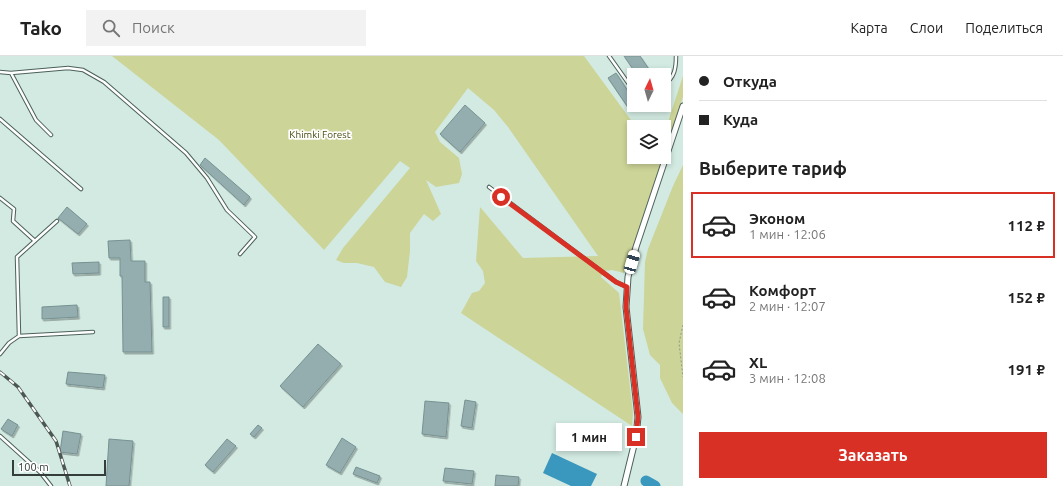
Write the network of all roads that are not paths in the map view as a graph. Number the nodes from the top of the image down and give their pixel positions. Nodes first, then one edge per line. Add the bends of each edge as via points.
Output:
1 (609, 56) edge
2 (676, 56) edge
3 (0, 72) edge
4 (11, 73) junction
5 (671, 78) edge
6 (627, 81) edge
7 (683, 106) edge
8 (0, 119) edge
9 (51, 135) dead end
10 (488, 188) dead end
11 (81, 189) dead end
12 (0, 198) edge
13 (57, 221) dead end
14 (35, 241) junction
15 (240, 254) dead end
16 (627, 287) junction
17 (92, 332) dead end
18 (19, 336) junction
19 (0, 354) edge
20 (0, 436) edge
21 (51, 486) edge
22 (624, 486) edge

1 - 6 lane
2 - 5 lane via 676,71
3 - 4 lane
4 - 9 lane via 36,120
4 - 15 lane via 68,68 83,70 104,82 186,153 207,178 227,210 255,237
7 - 16 street via 636,247
8 - 11 lane
10 - 16 lane via 616,282
12 - 14 lane via 14,209 13,221
13 - 14 lane
14 - 18 lane via 17,257
16 - 22 street via 626,307 638,417 636,437
17 - 18 lane
18 - 19 lane
20 - 21 lane via 40,472

